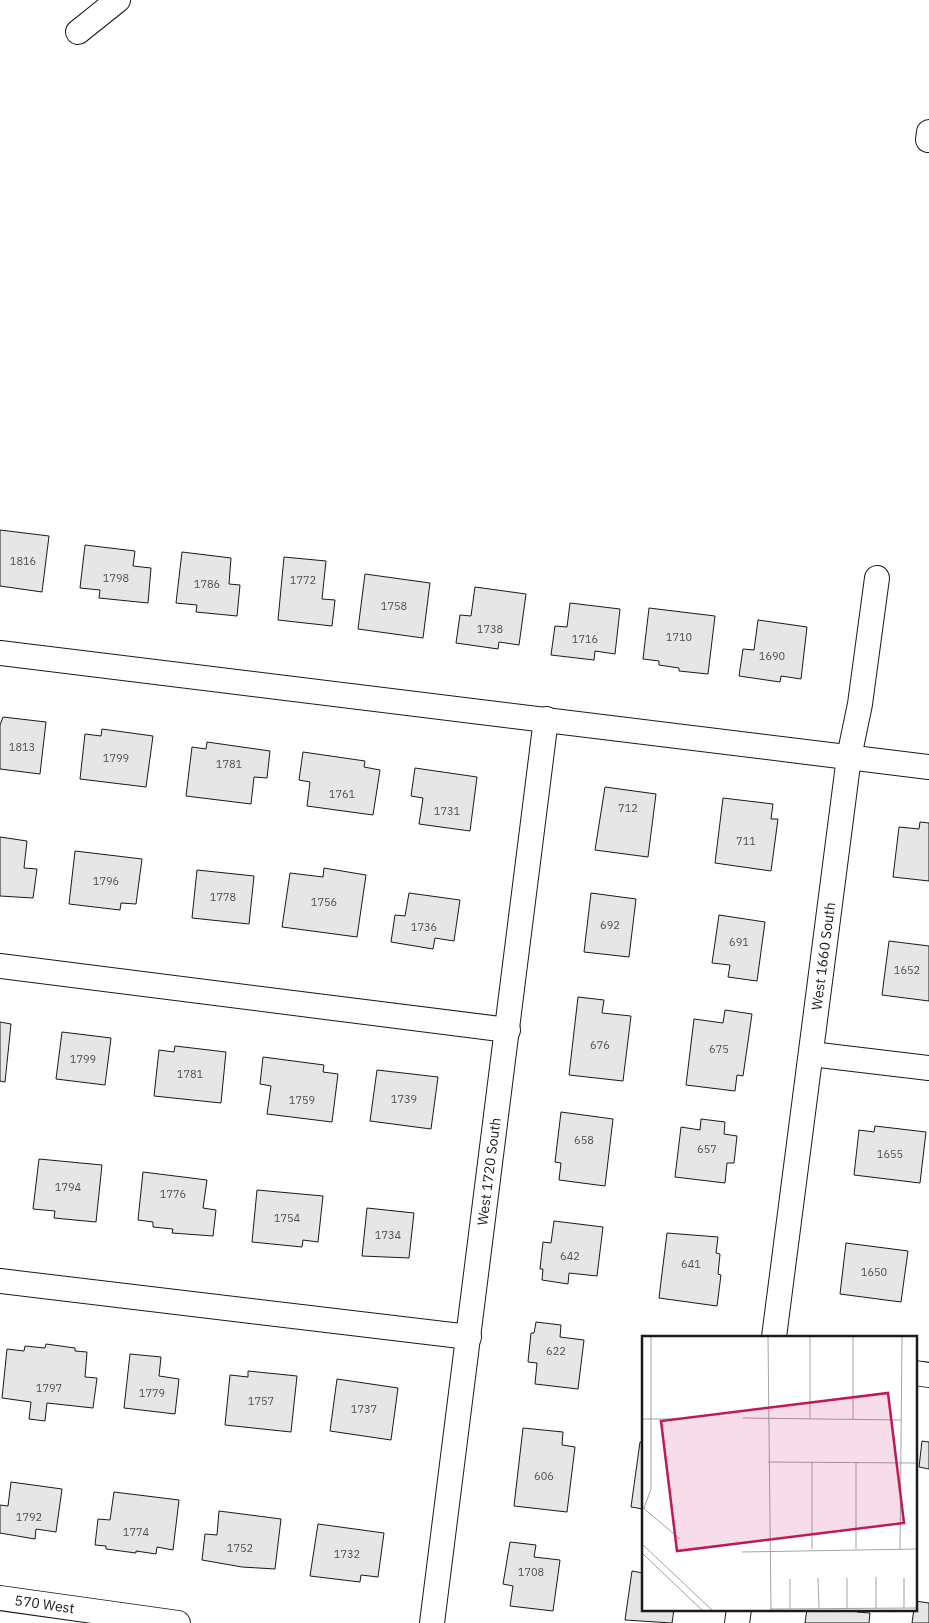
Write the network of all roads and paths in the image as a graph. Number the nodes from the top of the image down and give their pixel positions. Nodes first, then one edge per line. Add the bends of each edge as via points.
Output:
1 (118, 0) edge
2 (78, 32) dead end
3 (877, 578) dead end
4 (0, 653) edge
5 (546, 719) junction
6 (849, 757) junction
7 (929, 767) edge
8 (0, 966) edge
9 (508, 1030) junction
10 (811, 1054) junction
11 (929, 1068) edge
12 (0, 1281) edge
13 (774, 1336) edge
14 (469, 1337) junction
15 (916, 1373) edge
16 (929, 1375) edge
17 (0, 1598) edge
18 (739, 1610) edge
19 (178, 1623) edge
20 (432, 1623) edge
21 (737, 1623) edge

1 - 2 street
3 - 6 street, West 1660 South via 860,704
4 - 5 street
5 - 6 street
5 - 9 street, West 1720 South
6 - 7 street
6 - 10 street, West 1660 South
8 - 9 street
9 - 14 street, West 1720 South
10 - 11 street
10 - 13 street, West 1660 South
12 - 14 street
14 - 20 street, West 1720 South
15 - 16 street
17 - 19 street, 570 West
18 - 21 street

